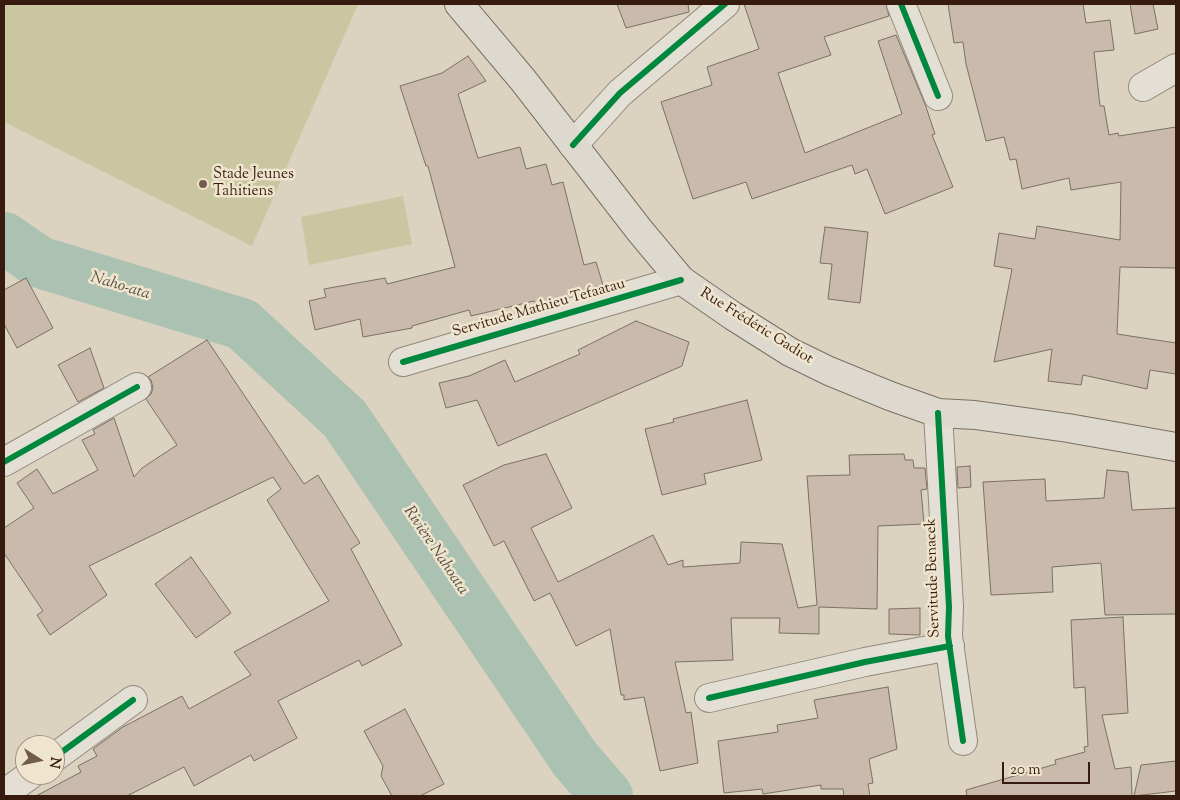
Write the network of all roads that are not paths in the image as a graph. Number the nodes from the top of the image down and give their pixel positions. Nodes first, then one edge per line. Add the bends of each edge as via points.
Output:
1 (459, 4) edge
2 (725, 4) edge
3 (901, 4) edge
4 (1176, 68) edge
5 (1143, 87) dead end
6 (938, 96) dead end
7 (573, 145) junction
8 (682, 280) junction
9 (403, 362) dead end
10 (136, 387) dead end
11 (938, 413) junction
12 (1176, 447) edge
13 (4, 462) edge
14 (950, 646) junction
15 (709, 698) dead end
16 (133, 700) dead end
17 (963, 741) dead end
18 (65, 750) edge
19 (16, 785) edge
20 (4, 794) edge

1 - 7 main road, Rue Frédéric Gadiot
2 - 7 street via 620,93
3 - 6 street
4 - 5 street
7 - 8 main road, Rue Frédéric Gadiot
8 - 9 street, Servitude Mathieu Tefaatau
8 - 11 main road, Rue Frédéric Gadiot via 790,352 829,372
10 - 13 street
11 - 12 main road, Rue Frédéric Gadiot via 975,415
11 - 14 street, Servitude Benacek
14 - 15 street
14 - 17 street, Servitude Benacek
16 - 18 street
19 - 20 street

